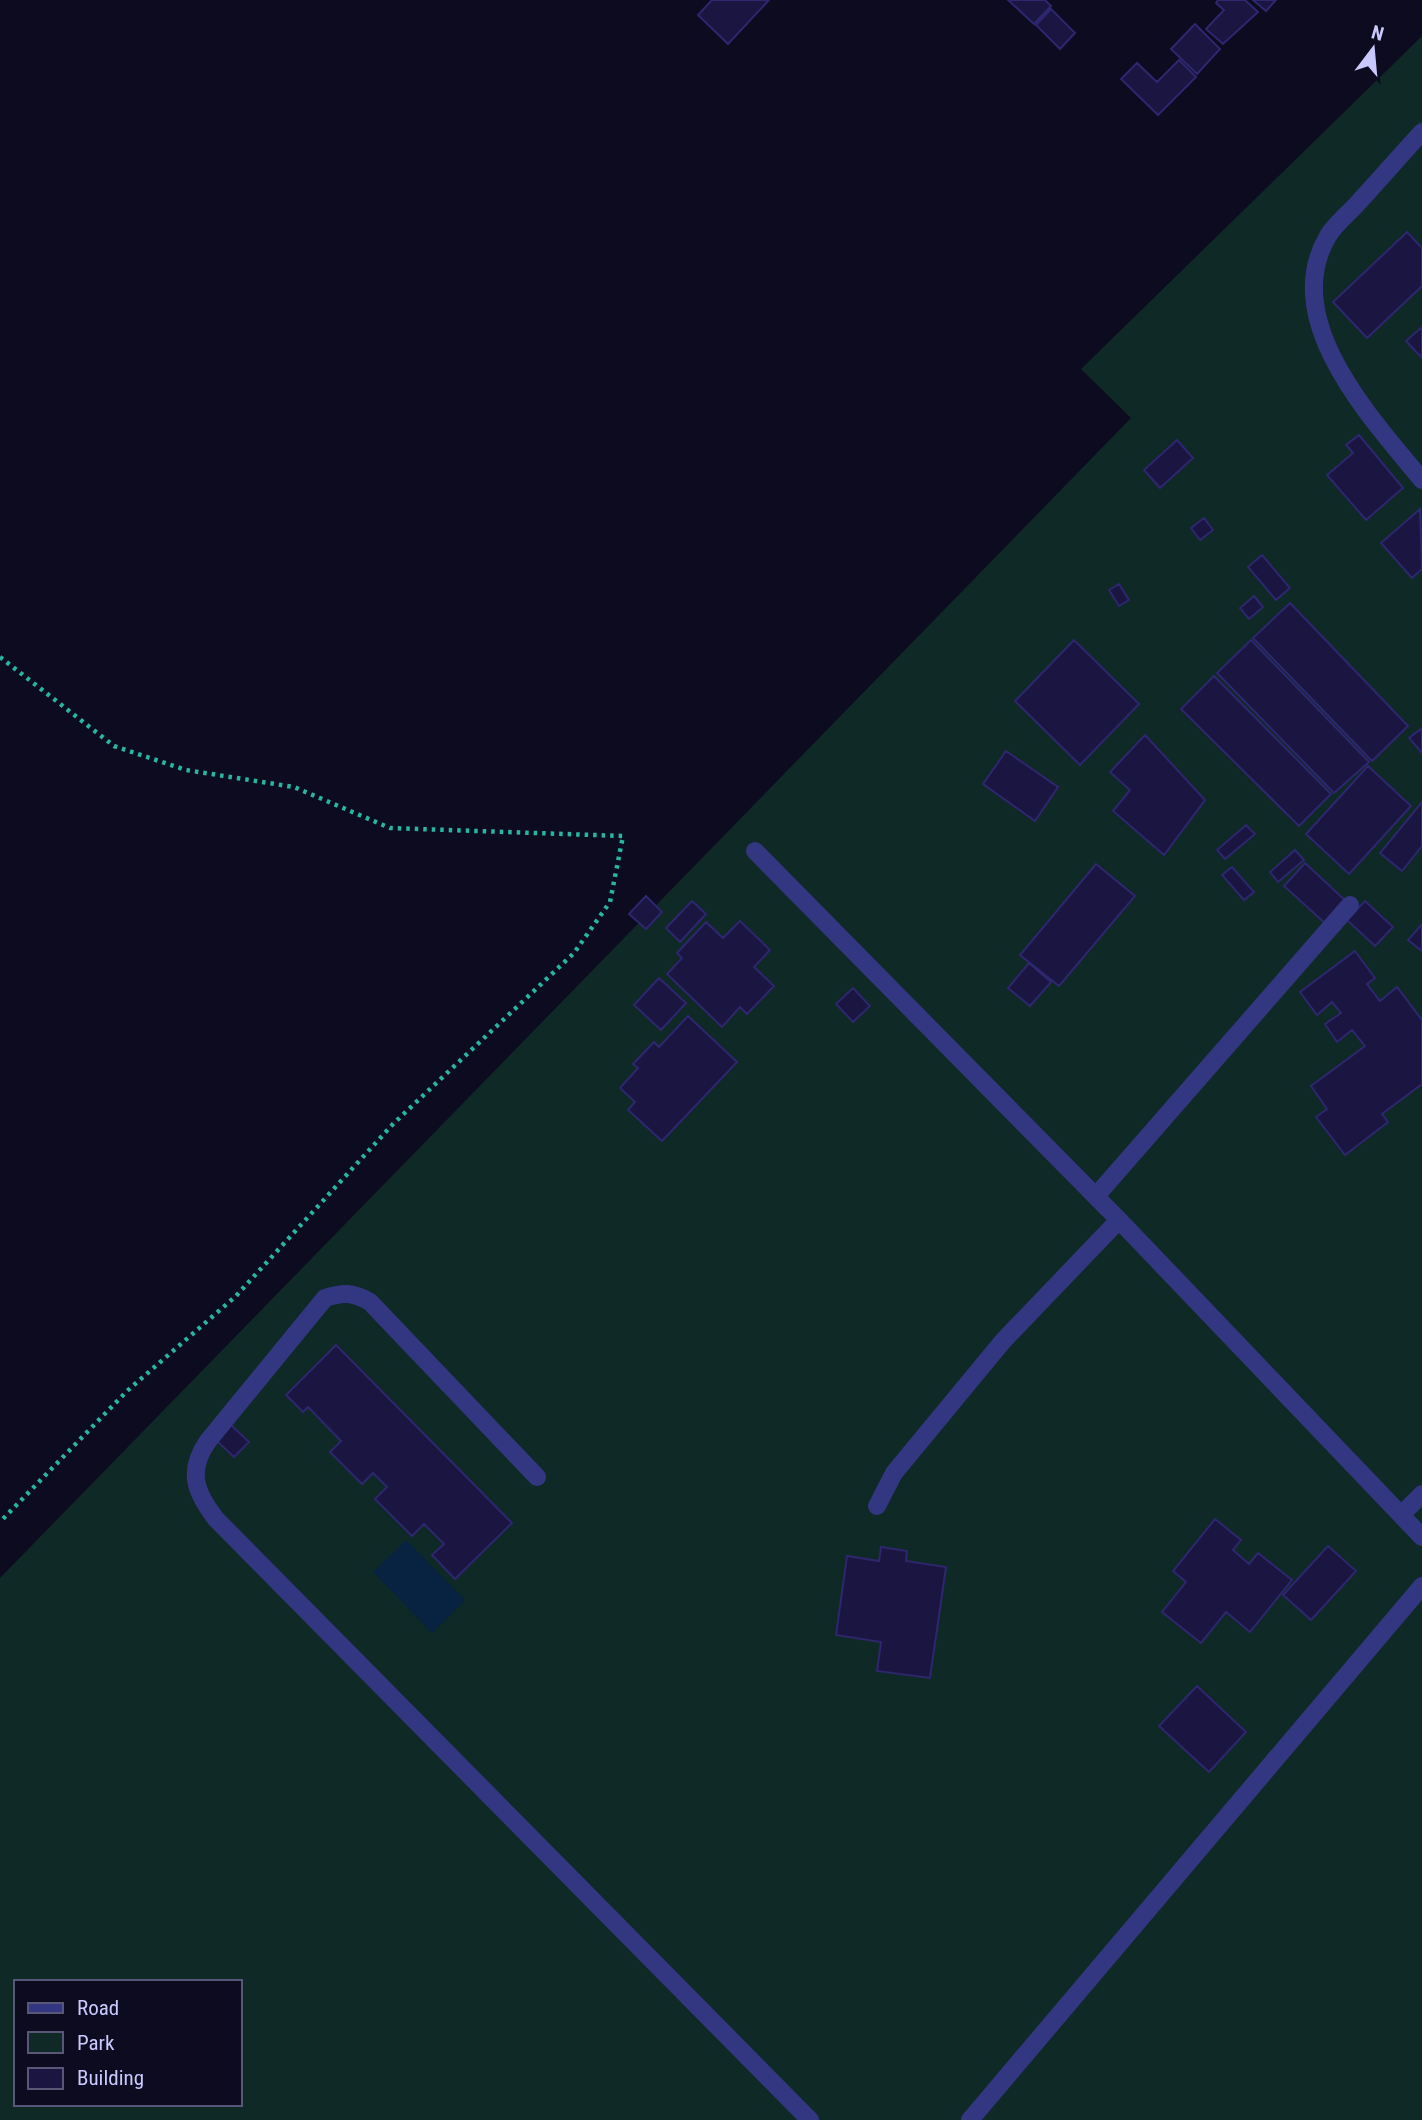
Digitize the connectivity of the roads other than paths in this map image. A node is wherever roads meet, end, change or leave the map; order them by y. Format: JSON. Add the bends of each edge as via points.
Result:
{"nodes":[{"id":1,"x":1422,"y":132,"type":"edge"},
{"id":2,"x":1422,"y":480,"type":"edge"},
{"id":3,"x":755,"y":851,"type":"dead end"},
{"id":4,"x":1350,"y":905,"type":"dead end"},
{"id":5,"x":1096,"y":1196,"type":"junction"},
{"id":6,"x":1119,"y":1220,"type":"junction"},
{"id":7,"x":537,"y":1478,"type":"dead end"},
{"id":8,"x":1422,"y":1494,"type":"edge"},
{"id":9,"x":877,"y":1506,"type":"dead end"},
{"id":10,"x":1401,"y":1515,"type":"junction"},
{"id":11,"x":1422,"y":1537,"type":"edge"},
{"id":12,"x":1422,"y":1586,"type":"edge"},
{"id":13,"x":810,"y":2120,"type":"edge"},
{"id":14,"x":970,"y":2120,"type":"edge"}],
"edges":[{"from":1,"to":2,"type":"street","via":[[1329,235],[1313,272],[1328,349],[1356,400]]},
{"from":3,"to":5,"type":"street"},
{"from":4,"to":5,"type":"street"},
{"from":5,"to":6,"type":"street"},
{"from":6,"to":9,"type":"street","via":[[1003,1341],[894,1473]]},
{"from":6,"to":10,"type":"street"},
{"from":7,"to":13,"type":"street","via":[[370,1301],[342,1292],[325,1298],[208,1441],[195,1464],[194,1480],[201,1500],[216,1519]]},
{"from":8,"to":10,"type":"street"},
{"from":10,"to":11,"type":"street"},
{"from":12,"to":14,"type":"street"}]}
